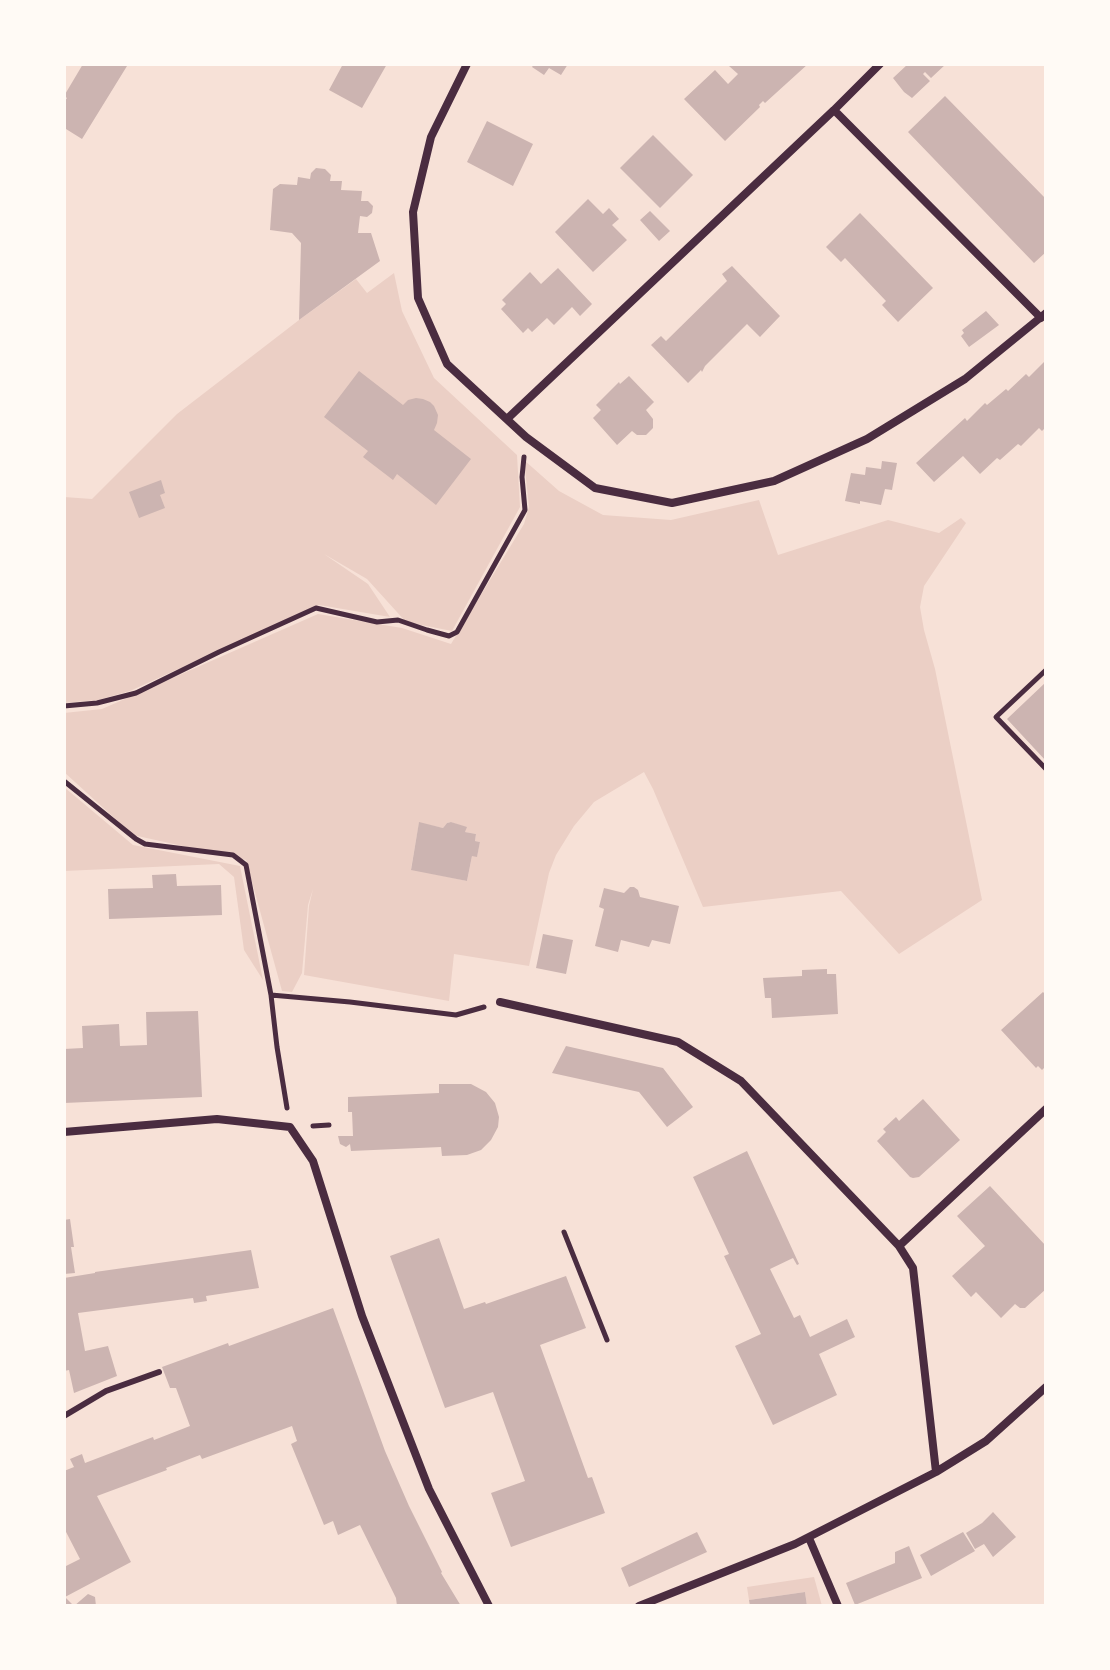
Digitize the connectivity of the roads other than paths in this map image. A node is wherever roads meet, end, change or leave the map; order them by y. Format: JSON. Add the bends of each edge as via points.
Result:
{"nodes":[{"id":1,"x":467,"y":64,"type":"edge"},
{"id":2,"x":880,"y":64,"type":"edge"},
{"id":3,"x":834,"y":110,"type":"junction"},
{"id":4,"x":1044,"y":316,"type":"edge"},
{"id":5,"x":507,"y":419,"type":"junction"},
{"id":6,"x":500,"y":1002,"type":"road end"},
{"id":7,"x":1046,"y":1109,"type":"edge"},
{"id":8,"x":64,"y":1132,"type":"edge"},
{"id":9,"x":899,"y":1246,"type":"junction"},
{"id":10,"x":159,"y":1372,"type":"dead end"},
{"id":11,"x":1046,"y":1387,"type":"edge"},
{"id":12,"x":64,"y":1416,"type":"edge"},
{"id":13,"x":936,"y":1472,"type":"junction"},
{"id":14,"x":809,"y":1538,"type":"junction"},
{"id":15,"x":489,"y":1606,"type":"edge"},
{"id":16,"x":639,"y":1606,"type":"edge"},
{"id":17,"x":838,"y":1606,"type":"edge"}],
"edges":[{"from":1,"to":5,"type":"street","via":[[431,137],[413,212],[418,298],[447,364]]},
{"from":2,"to":3,"type":"street"},
{"from":3,"to":4,"type":"street"},
{"from":3,"to":5,"type":"street"},
{"from":4,"to":5,"type":"street","via":[[965,379],[867,439],[774,481],[672,503],[595,488]]},
{"from":6,"to":9,"type":"street","via":[[678,1042],[741,1081]]},
{"from":7,"to":9,"type":"street"},
{"from":8,"to":15,"type":"street","via":[[217,1119],[290,1127],[313,1161],[362,1316],[429,1489]]},
{"from":9,"to":13,"type":"street","via":[[913,1268]]},
{"from":10,"to":12,"type":"lane","via":[[106,1391]]},
{"from":11,"to":13,"type":"street","via":[[986,1441]]},
{"from":13,"to":14,"type":"street"},
{"from":14,"to":16,"type":"street"},
{"from":14,"to":17,"type":"street"}]}
